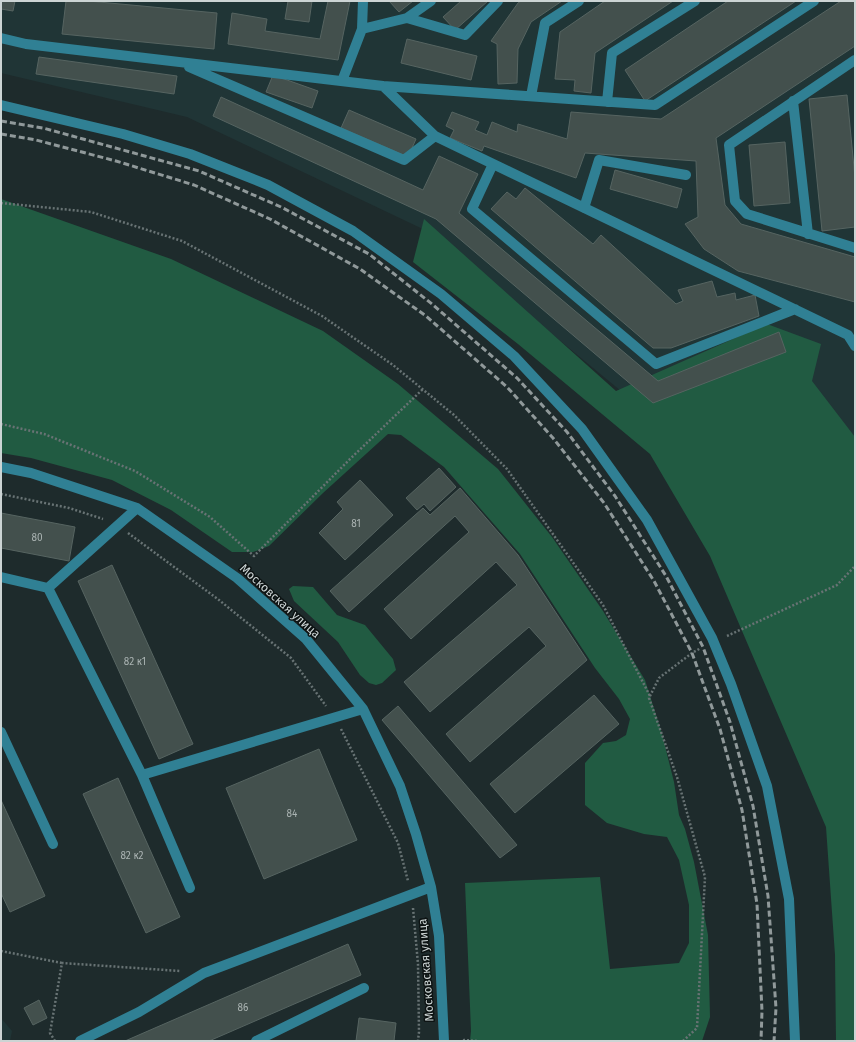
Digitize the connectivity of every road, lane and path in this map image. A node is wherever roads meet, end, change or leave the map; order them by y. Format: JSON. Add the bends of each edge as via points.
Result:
{"nodes":[{"id":1,"x":363,"y":1,"type":"edge"},
{"id":2,"x":431,"y":1,"type":"edge"},
{"id":3,"x":498,"y":1,"type":"edge"},
{"id":4,"x":579,"y":1,"type":"edge"},
{"id":5,"x":695,"y":1,"type":"edge"},
{"id":6,"x":814,"y":1,"type":"edge"},
{"id":7,"x":407,"y":18,"type":"junction"},
{"id":8,"x":362,"y":29,"type":"junction"},
{"id":9,"x":1,"y":38,"type":"edge"},
{"id":10,"x":855,"y":60,"type":"edge"},
{"id":11,"x":177,"y":62,"type":"junction"},
{"id":12,"x":342,"y":81,"type":"junction"},
{"id":13,"x":383,"y":86,"type":"junction"},
{"id":14,"x":531,"y":96,"type":"junction"},
{"id":15,"x":793,"y":101,"type":"junction"},
{"id":16,"x":607,"y":102,"type":"junction"},
{"id":17,"x":1,"y":105,"type":"edge"},
{"id":18,"x":435,"y":136,"type":"junction"},
{"id":19,"x":493,"y":164,"type":"junction"},
{"id":20,"x":686,"y":175,"type":"dead end"},
{"id":21,"x":1,"y":203,"type":"edge"},
{"id":22,"x":584,"y":208,"type":"junction"},
{"id":23,"x":808,"y":234,"type":"junction"},
{"id":24,"x":855,"y":248,"type":"edge"},
{"id":25,"x":795,"y":309,"type":"junction"},
{"id":26,"x":855,"y":346,"type":"edge"},
{"id":27,"x":423,"y":389,"type":"junction"},
{"id":28,"x":1,"y":424,"type":"edge"},
{"id":29,"x":1,"y":467,"type":"edge"},
{"id":30,"x":1,"y":494,"type":"edge"},
{"id":31,"x":137,"y":508,"type":"junction"},
{"id":32,"x":117,"y":525,"type":"junction"},
{"id":33,"x":855,"y":566,"type":"edge"},
{"id":34,"x":1,"y":577,"type":"edge"},
{"id":35,"x":48,"y":588,"type":"junction"},
{"id":36,"x":714,"y":643,"type":"junction"},
{"id":37,"x":650,"y":696,"type":"junction"},
{"id":38,"x":363,"y":709,"type":"junction"},
{"id":39,"x":335,"y":718,"type":"junction"},
{"id":40,"x":1,"y":732,"type":"edge"},
{"id":41,"x":142,"y":775,"type":"junction"},
{"id":42,"x":53,"y":844,"type":"dead end"},
{"id":43,"x":431,"y":887,"type":"junction"},
{"id":44,"x":190,"y":888,"type":"dead end"},
{"id":45,"x":411,"y":894,"type":"junction"},
{"id":46,"x":1,"y":951,"type":"edge"},
{"id":47,"x":62,"y":963,"type":"junction"},
{"id":48,"x":180,"y":971,"type":"dead end"},
{"id":49,"x":364,"y":988,"type":"dead end"},
{"id":50,"x":55,"y":1041,"type":"edge"},
{"id":51,"x":80,"y":1041,"type":"edge"},
{"id":52,"x":256,"y":1041,"type":"edge"},
{"id":53,"x":418,"y":1041,"type":"edge"},
{"id":54,"x":444,"y":1041,"type":"edge"},
{"id":55,"x":464,"y":1041,"type":"edge"},
{"id":56,"x":478,"y":1041,"type":"edge"},
{"id":57,"x":683,"y":1041,"type":"edge"},
{"id":58,"x":795,"y":1041,"type":"edge"}],
"edges":[{"from":1,"to":8,"type":"street"},
{"from":2,"to":7,"type":"street"},
{"from":3,"to":7,"type":"street","via":[[465,36]]},
{"from":4,"to":14,"type":"street","via":[[545,24]]},
{"from":5,"to":16,"type":"street","via":[[612,53]]},
{"from":6,"to":16,"type":"street","via":[[655,105]]},
{"from":7,"to":8,"type":"street"},
{"from":8,"to":12,"type":"street"},
{"from":9,"to":11,"type":"street","via":[[26,44]]},
{"from":10,"to":15,"type":"street"},
{"from":11,"to":12,"type":"street"},
{"from":11,"to":18,"type":"street","via":[[404,160]]},
{"from":12,"to":13,"type":"street"},
{"from":13,"to":14,"type":"street"},
{"from":13,"to":18,"type":"street"},
{"from":14,"to":16,"type":"street"},
{"from":15,"to":23,"type":"street"},
{"from":15,"to":23,"type":"street","via":[[730,145],[735,201],[747,214]]},
{"from":17,"to":36,"type":"street","via":[[175,149],[268,185],[353,231],[441,294],[514,356],[582,429],[647,520]]},
{"from":18,"to":19,"type":"street"},
{"from":19,"to":22,"type":"street"},
{"from":19,"to":25,"type":"street","via":[[472,209],[656,364]]},
{"from":20,"to":22,"type":"street","via":[[600,160]]},
{"from":21,"to":27,"type":"path","via":[[91,212],[182,241],[322,316]]},
{"from":22,"to":25,"type":"street"},
{"from":23,"to":24,"type":"street"},
{"from":25,"to":26,"type":"street","via":[[848,335]]},
{"from":27,"to":28,"type":"path","via":[[254,556],[210,517],[135,471],[44,434]]},
{"from":27,"to":37,"type":"path","via":[[454,415],[507,469],[604,605]]},
{"from":29,"to":31,"type":"street","name":"Московская улица","via":[[31,473]]},
{"from":30,"to":32,"type":"path","via":[[69,508]]},
{"from":31,"to":32,"type":"street"},
{"from":31,"to":38,"type":"street","name":"Московская улица","via":[[236,578],[306,639]]},
{"from":32,"to":35,"type":"street"},
{"from":32,"to":39,"type":"path","via":[[219,600],[291,658]]},
{"from":33,"to":36,"type":"path","via":[[837,585]]},
{"from":34,"to":35,"type":"street"},
{"from":35,"to":41,"type":"street"},
{"from":36,"to":37,"type":"path","via":[[692,653],[659,678]]},
{"from":36,"to":58,"type":"street","via":[[768,786],[789,899]]},
{"from":37,"to":57,"type":"path","via":[[677,777],[705,877],[697,1028]]},
{"from":38,"to":39,"type":"street"},
{"from":38,"to":43,"type":"street","name":"Московская улица","via":[[400,786]]},
{"from":39,"to":41,"type":"street"},
{"from":39,"to":45,"type":"path","via":[[398,843]]},
{"from":40,"to":42,"type":"street"},
{"from":41,"to":44,"type":"street"},
{"from":43,"to":45,"type":"street"},
{"from":43,"to":54,"type":"street","name":"Московская улица","via":[[439,936]]},
{"from":45,"to":51,"type":"street","via":[[204,973],[139,1012]]},
{"from":45,"to":53,"type":"path","via":[[418,964]]},
{"from":46,"to":47,"type":"path"},
{"from":47,"to":48,"type":"path"},
{"from":47,"to":50,"type":"path","via":[[50,1033]]},
{"from":49,"to":52,"type":"street"},
{"from":55,"to":56,"type":"path"}]}
